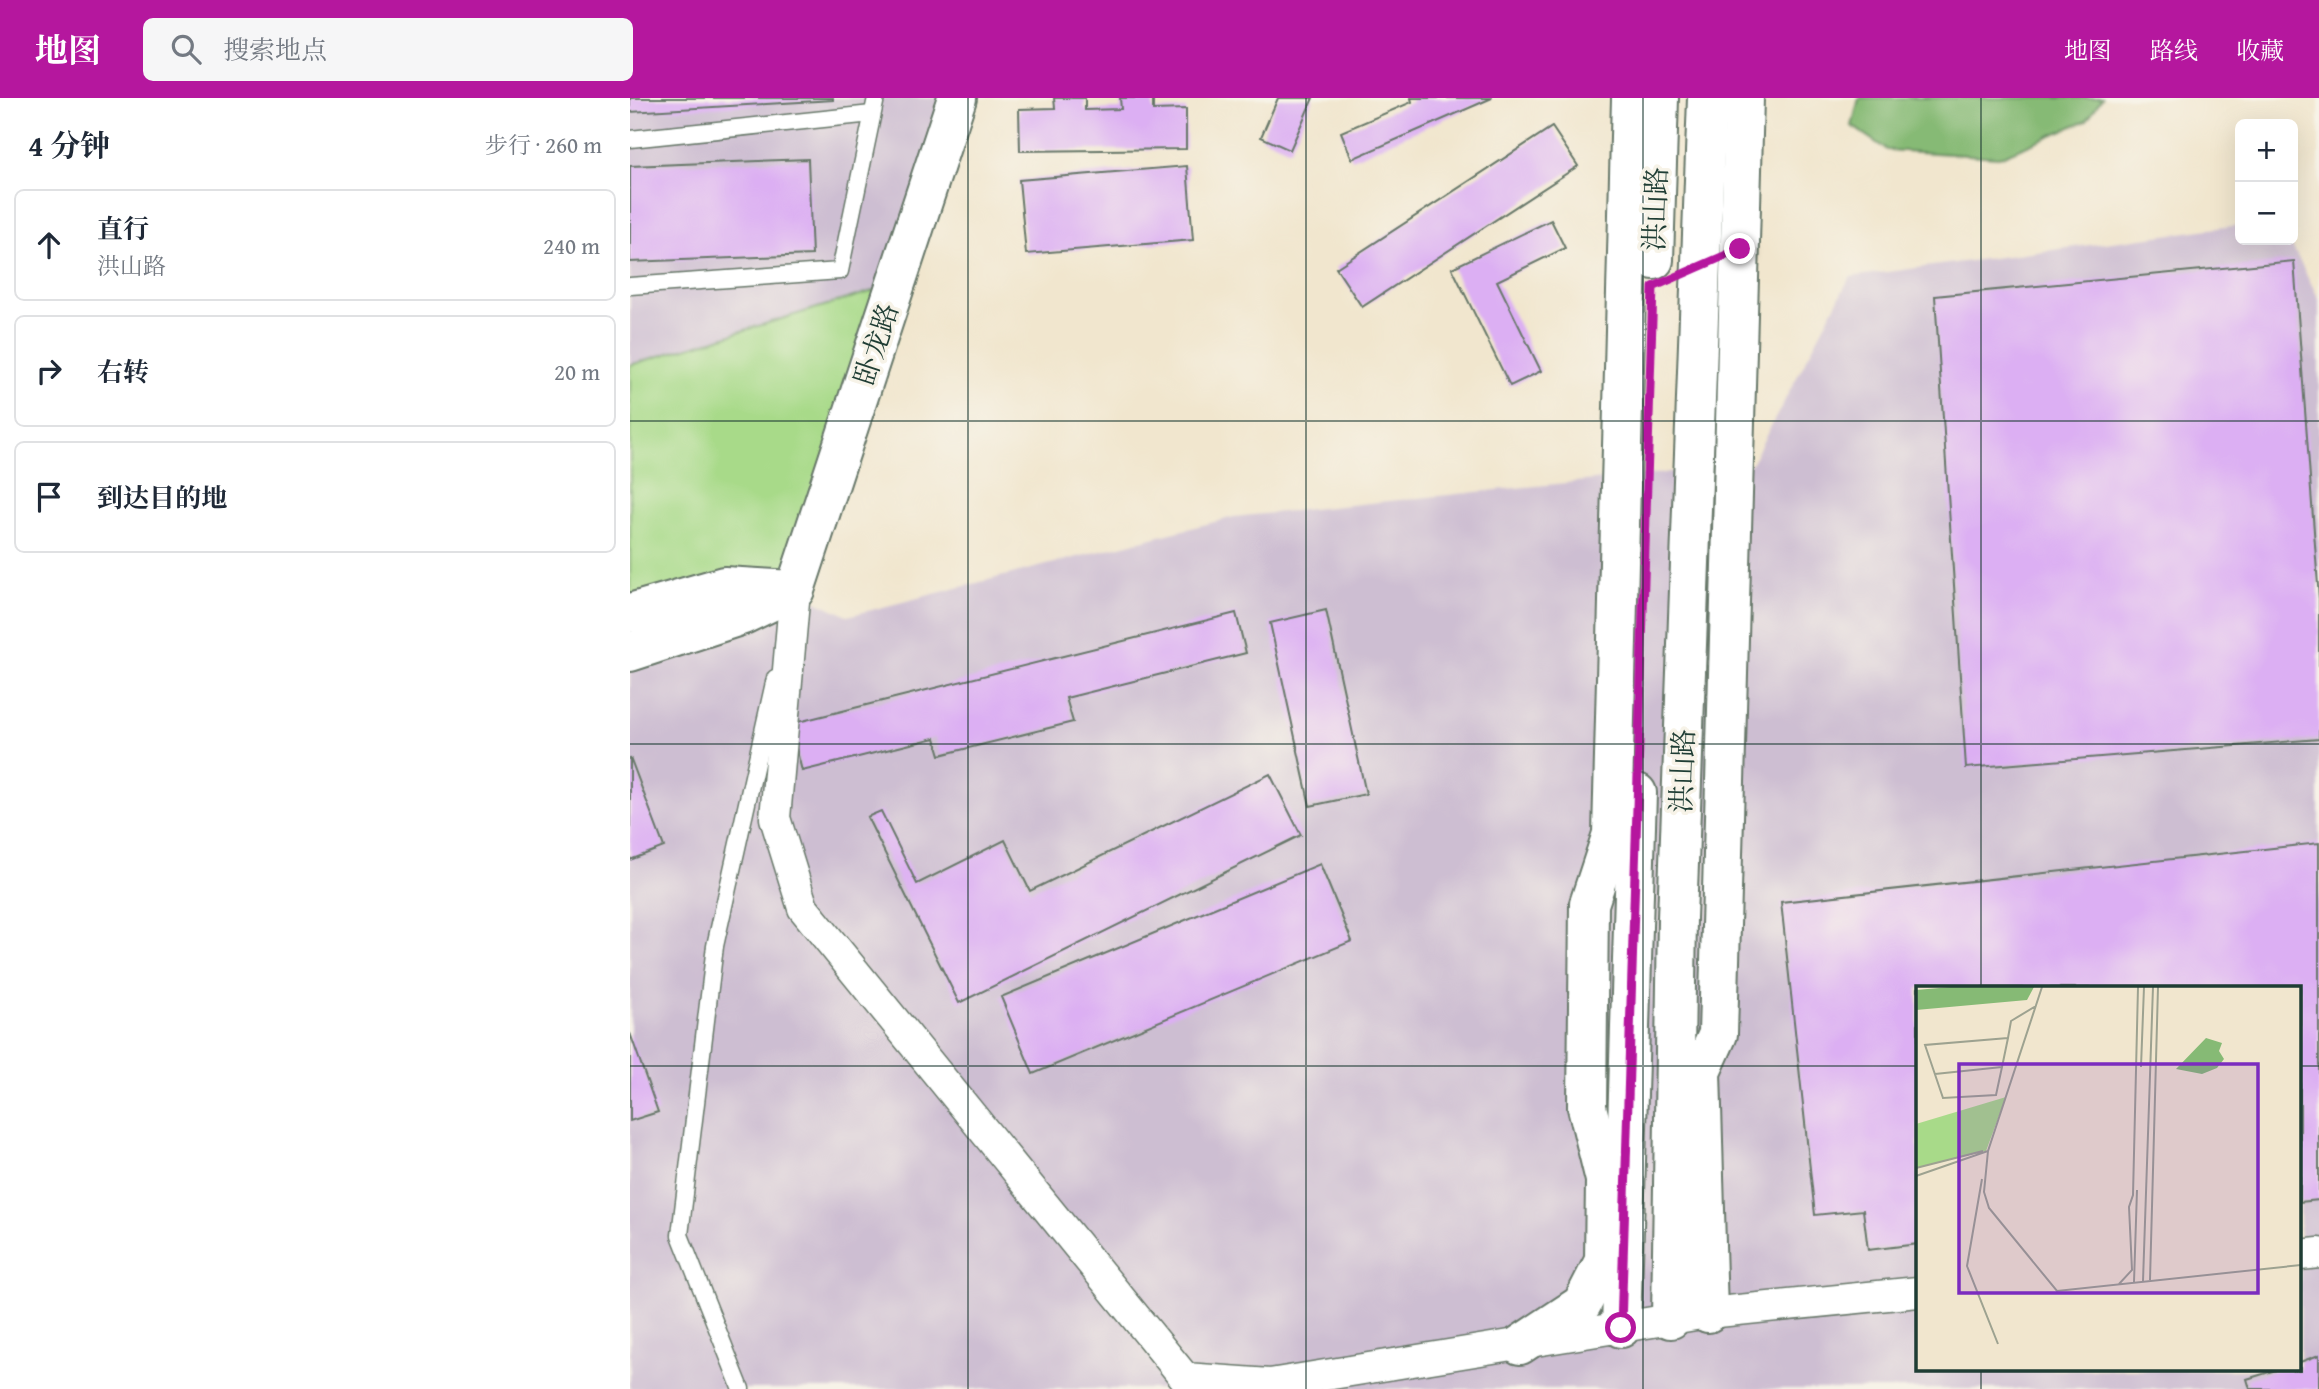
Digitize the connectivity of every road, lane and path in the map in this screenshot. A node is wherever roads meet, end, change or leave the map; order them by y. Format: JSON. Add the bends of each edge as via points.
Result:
{"nodes":[{"id":1,"x":957,"y":98,"type":"edge"},
{"id":2,"x":1631,"y":98,"type":"edge"},
{"id":3,"x":1659,"y":98,"type":"edge"},
{"id":4,"x":1707,"y":98,"type":"edge"},
{"id":5,"x":1744,"y":98,"type":"edge"},
{"id":6,"x":874,"y":106,"type":"edge"},
{"id":7,"x":630,"y":139,"type":"edge"},
{"id":8,"x":1740,"y":249,"type":"junction"},
{"id":9,"x":1700,"y":267,"type":"junction"},
{"id":10,"x":630,"y":286,"type":"edge"},
{"id":11,"x":1639,"y":295,"type":"junction"},
{"id":12,"x":795,"y":590,"type":"junction"},
{"id":13,"x":630,"y":613,"type":"edge"},
{"id":14,"x":630,"y":652,"type":"edge"},
{"id":15,"x":1916,"y":1292,"type":"edge"},
{"id":16,"x":1690,"y":1316,"type":"junction"},
{"id":17,"x":1621,"y":1328,"type":"junction"},
{"id":18,"x":1520,"y":1345,"type":"junction"},
{"id":19,"x":741,"y":1389,"type":"edge"}],
"edges":[{"from":1,"to":12,"type":"street","name":"卧龙路"},
{"from":2,"to":11,"type":"street"},
{"from":3,"to":11,"type":"street","name":"洪山路"},
{"from":4,"to":9,"type":"street","name":"洪山路"},
{"from":5,"to":8,"type":"street"},
{"from":6,"to":7,"type":"lane"},
{"from":6,"to":10,"type":"lane","via":[[840,271]]},
{"from":8,"to":9,"type":"street"},
{"from":8,"to":16,"type":"street","via":[[1718,1034],[1701,1072]]},
{"from":9,"to":11,"type":"street"},
{"from":9,"to":16,"type":"street","name":"洪山路","via":[[1677,918]]},
{"from":11,"to":17,"type":"street","name":"洪山路"},
{"from":11,"to":18,"type":"street","via":[[1612,834],[1589,904],[1587,1107],[1605,1180],[1604,1261],[1582,1304]]},
{"from":12,"to":13,"type":"street","via":[[724,586]]},
{"from":12,"to":14,"type":"street","via":[[743,615]]},
{"from":12,"to":18,"type":"street","via":[[775,818],[803,908],[1185,1378],[1270,1384]]},
{"from":12,"to":19,"type":"lane","via":[[715,946],[680,1235]]},
{"from":15,"to":16,"type":"street"},
{"from":16,"to":17,"type":"street"},
{"from":17,"to":18,"type":"street"}]}
